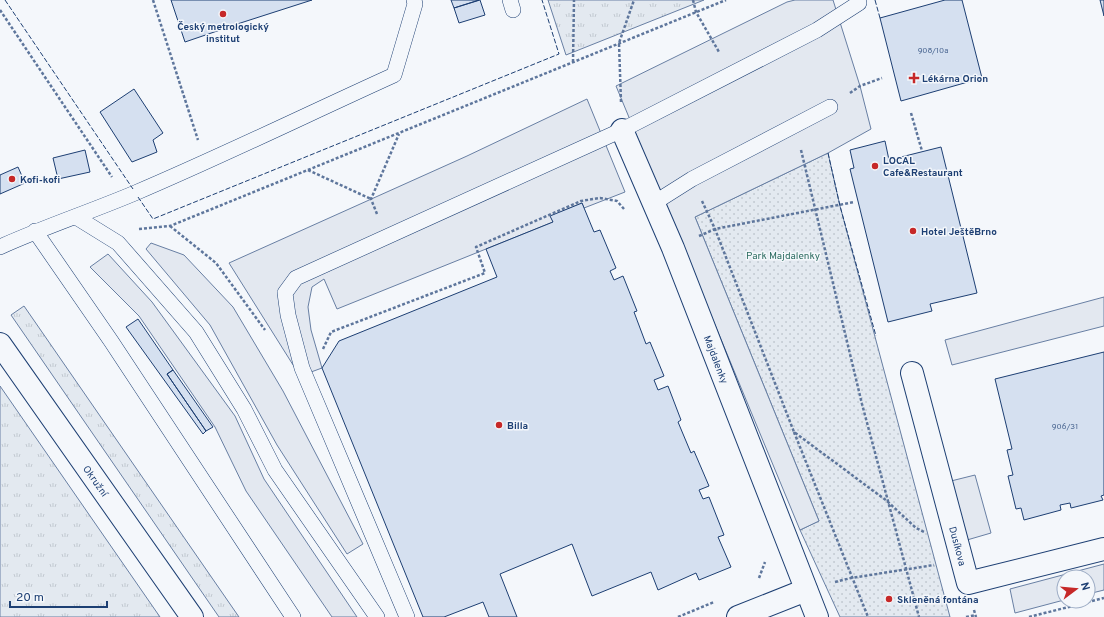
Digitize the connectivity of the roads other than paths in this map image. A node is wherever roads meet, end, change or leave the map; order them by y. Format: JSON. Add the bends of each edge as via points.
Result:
{"nodes":[{"id":1,"x":414,"y":0,"type":"edge"},
{"id":2,"x":858,"y":3,"type":"dead end"},
{"id":3,"x":830,"y":107,"type":"road end"},
{"id":4,"x":622,"y":130,"type":"junction"},
{"id":5,"x":654,"y":203,"type":"junction"},
{"id":6,"x":76,"y":217,"type":"junction"},
{"id":7,"x":35,"y":231,"type":"junction"},
{"id":8,"x":0,"y":247,"type":"edge"},
{"id":9,"x":0,"y":344,"type":"edge"},
{"id":10,"x":912,"y":373,"type":"dead end"},
{"id":11,"x":1104,"y":549,"type":"edge"},
{"id":12,"x":806,"y":590,"type":"junction"},
{"id":13,"x":192,"y":617,"type":"edge"},
{"id":14,"x":293,"y":617,"type":"edge"},
{"id":15,"x":377,"y":617,"type":"edge"},
{"id":16,"x":407,"y":617,"type":"edge"},
{"id":17,"x":738,"y":617,"type":"edge"},
{"id":18,"x":817,"y":617,"type":"edge"}],
"edges":[{"from":1,"to":6,"type":"lane","via":[[394,75],[126,197]]},
{"from":2,"to":4,"type":"lane","via":[[817,30]]},
{"from":3,"to":5,"type":"lane","via":[[692,179]]},
{"from":4,"to":5,"type":"street","name":"Majdalenky"},
{"from":4,"to":16,"type":"lane","via":[[296,278],[285,293],[302,368]]},
{"from":5,"to":12,"type":"street","name":"Majdalenky"},
{"from":6,"to":7,"type":"lane"},
{"from":6,"to":15,"type":"lane","via":[[118,243],[196,332],[244,409],[275,470]]},
{"from":7,"to":8,"type":"lane"},
{"from":7,"to":14,"type":"lane","via":[[111,341]]},
{"from":9,"to":13,"type":"street","name":"Okružní"},
{"from":10,"to":11,"type":"street","name":"Dusíkova","via":[[968,583]]},
{"from":12,"to":17,"type":"street"},
{"from":12,"to":18,"type":"street","name":"Majdalenky"}]}
